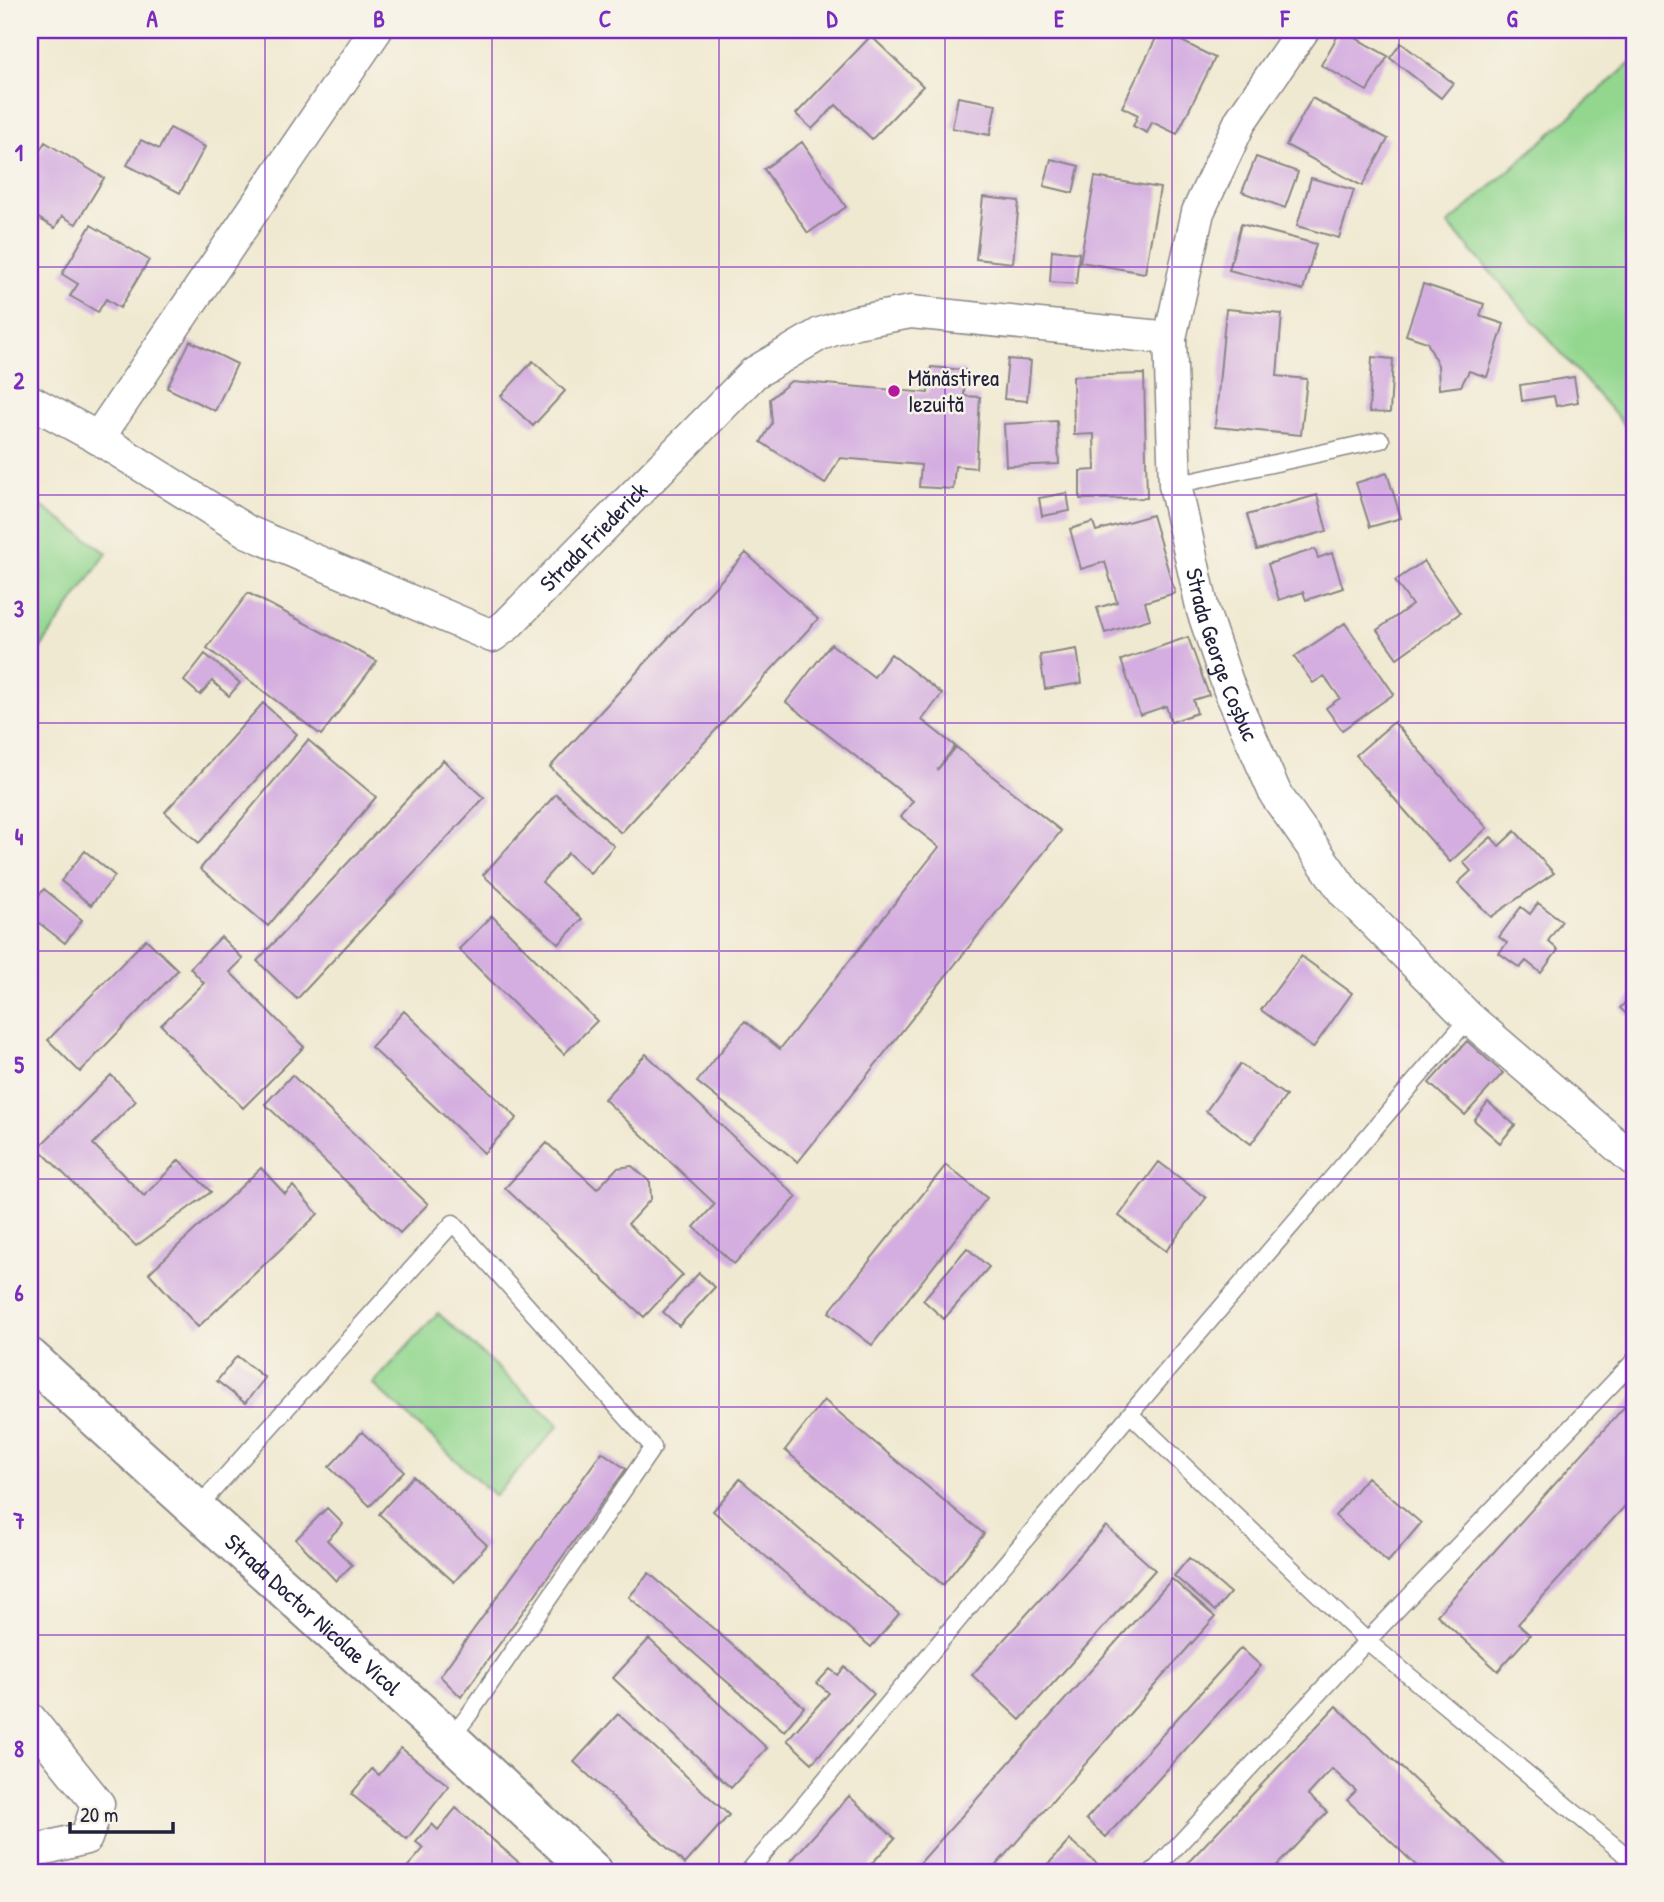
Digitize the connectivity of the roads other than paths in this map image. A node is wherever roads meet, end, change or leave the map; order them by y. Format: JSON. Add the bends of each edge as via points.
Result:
{"nodes":[{"id":1,"x":376,"y":30,"type":"edge"},
{"id":2,"x":1303,"y":30,"type":"edge"},
{"id":3,"x":1170,"y":338,"type":"junction"},
{"id":4,"x":30,"y":401,"type":"edge"},
{"id":5,"x":98,"y":438,"type":"junction"},
{"id":6,"x":1381,"y":440,"type":"dead end"},
{"id":7,"x":1175,"y":485,"type":"junction"},
{"id":8,"x":1469,"y":1018,"type":"junction"},
{"id":9,"x":1634,"y":1160,"type":"edge"},
{"id":10,"x":30,"y":1357,"type":"edge"},
{"id":11,"x":1634,"y":1361,"type":"edge"},
{"id":12,"x":1130,"y":1414,"type":"junction"},
{"id":13,"x":197,"y":1508,"type":"junction"},
{"id":14,"x":1367,"y":1641,"type":"junction"},
{"id":15,"x":30,"y":1719,"type":"edge"},
{"id":16,"x":450,"y":1739,"type":"junction"},
{"id":17,"x":30,"y":1852,"type":"edge"},
{"id":18,"x":1634,"y":1862,"type":"edge"},
{"id":19,"x":593,"y":1872,"type":"edge"},
{"id":20,"x":748,"y":1872,"type":"edge"},
{"id":21,"x":1153,"y":1872,"type":"edge"}],
"edges":[{"from":1,"to":5,"type":"street"},
{"from":2,"to":3,"type":"street","name":"Strada George Coșbuc","via":[[1241,120],[1198,212]]},
{"from":3,"to":5,"type":"street","name":"Strada Friederick","via":[[911,312],[820,334],[754,373],[492,636],[248,532]]},
{"from":3,"to":7,"type":"street","name":"Strada George Coșbuc"},
{"from":4,"to":5,"type":"street","name":"Strada Friederick"},
{"from":6,"to":7,"type":"lane"},
{"from":7,"to":8,"type":"street","name":"Strada George Coșbuc","via":[[1203,611],[1229,688],[1276,795],[1345,893]]},
{"from":8,"to":9,"type":"street","name":"Strada George Coșbuc"},
{"from":8,"to":12,"type":"lane"},
{"from":10,"to":13,"type":"street","name":"Strada Doctor Nicolae Vicol"},
{"from":11,"to":14,"type":"lane"},
{"from":12,"to":14,"type":"lane"},
{"from":12,"to":20,"type":"lane"},
{"from":13,"to":16,"type":"street","name":"Strada Doctor Nicolae Vicol"},
{"from":13,"to":16,"type":"lane","via":[[453,1223],[653,1447]]},
{"from":14,"to":18,"type":"lane"},
{"from":14,"to":21,"type":"lane"},
{"from":15,"to":17,"type":"street","via":[[98,1804],[86,1838]]},
{"from":16,"to":19,"type":"street","name":"Strada Doctor Nicolae Vicol"}]}
